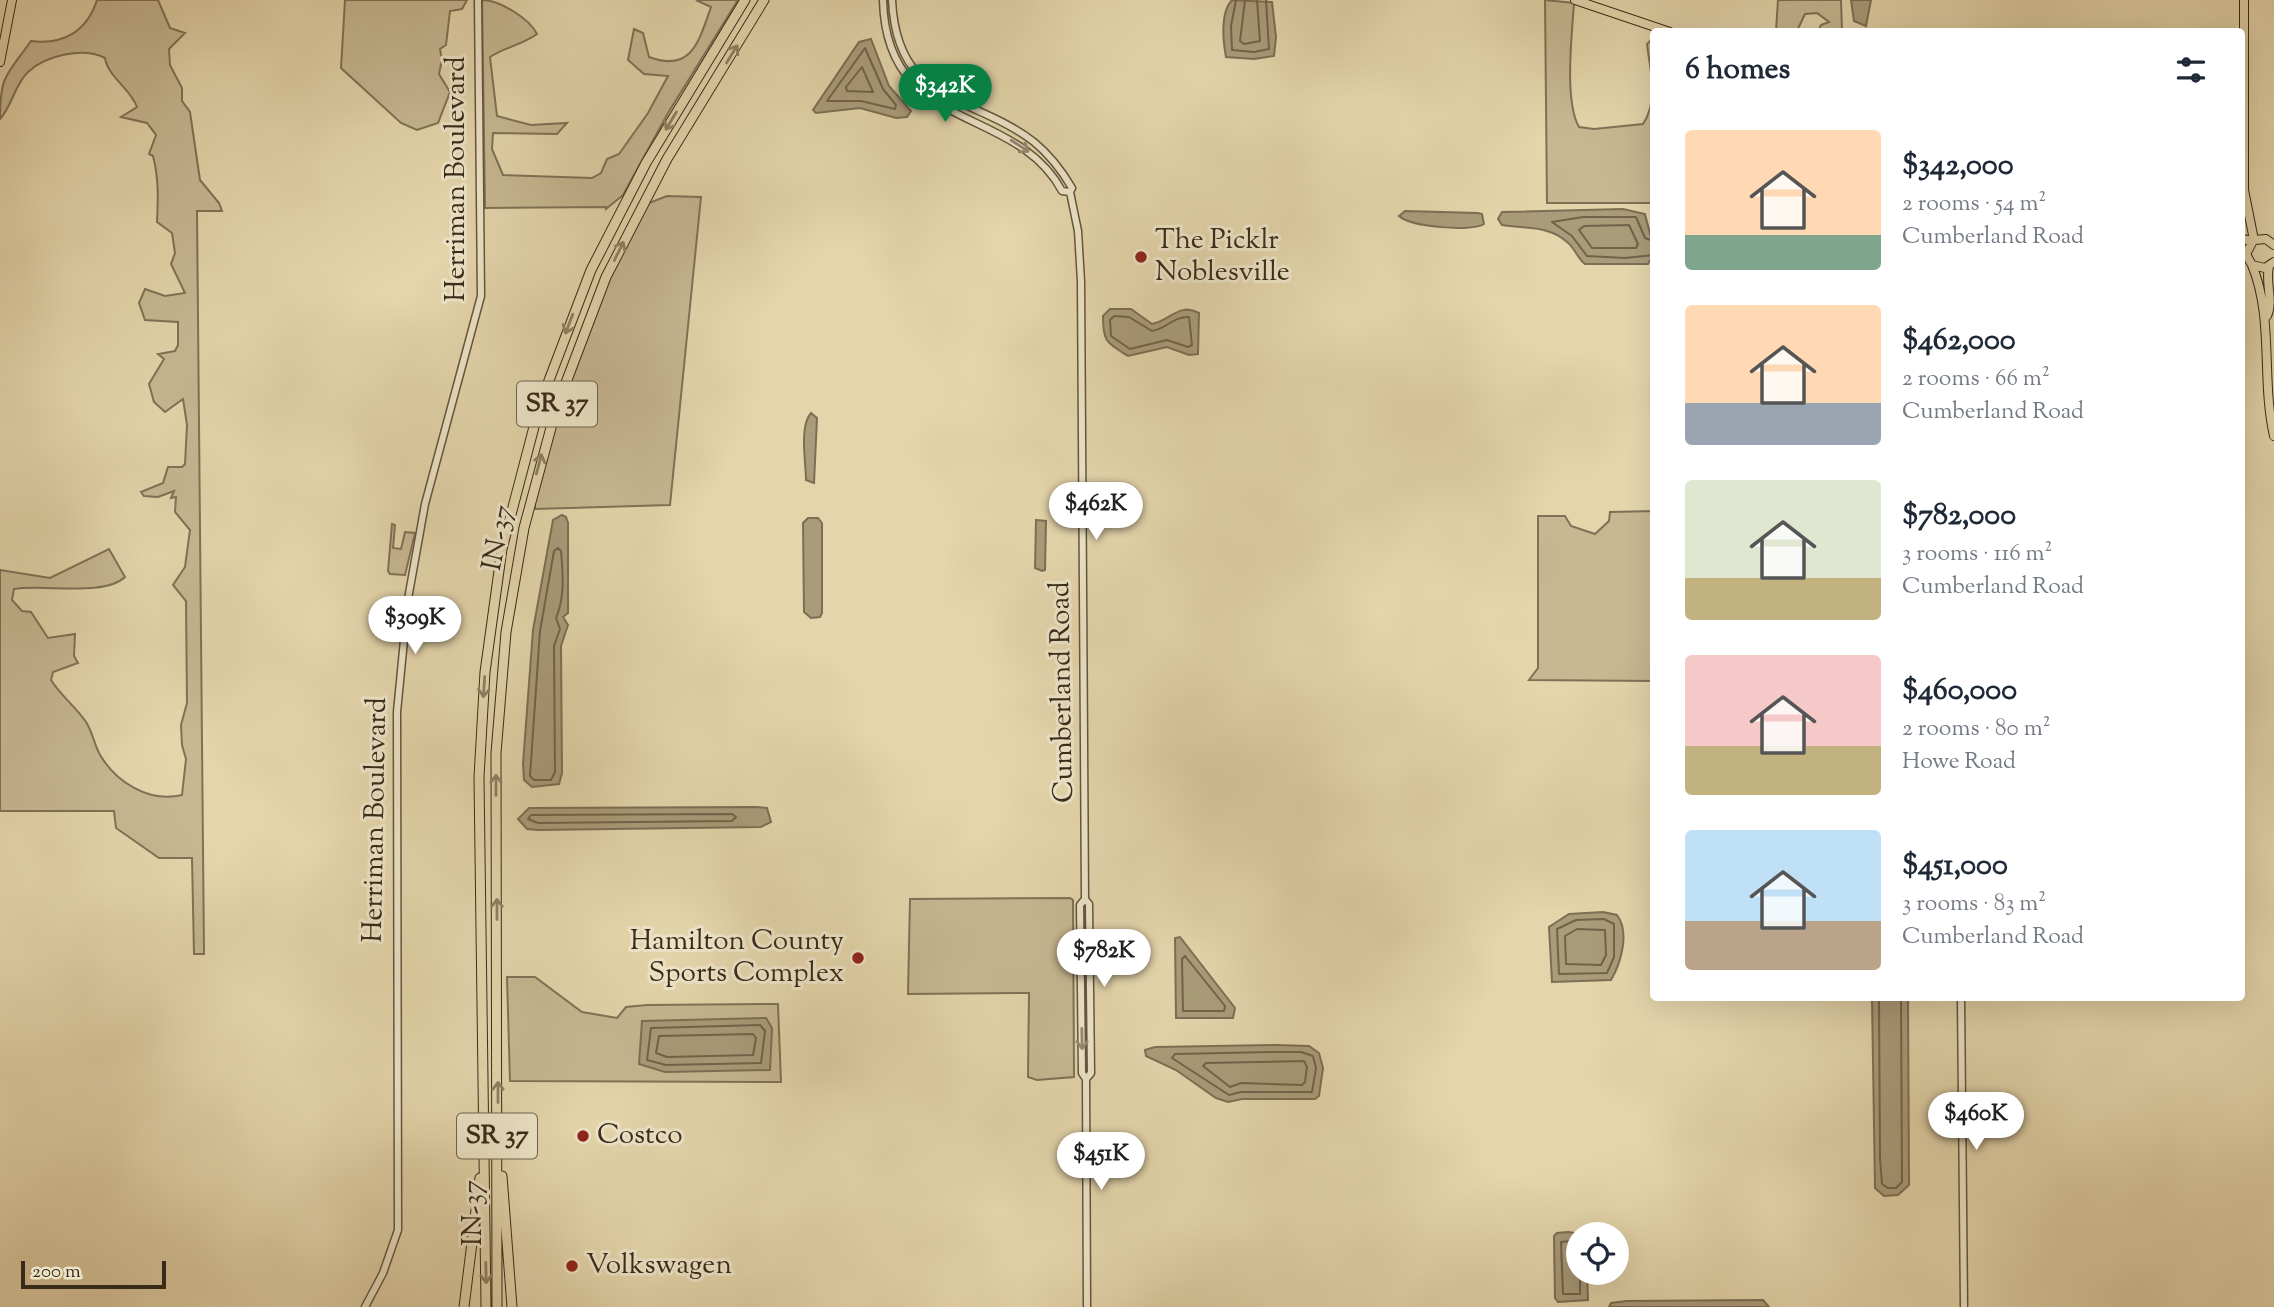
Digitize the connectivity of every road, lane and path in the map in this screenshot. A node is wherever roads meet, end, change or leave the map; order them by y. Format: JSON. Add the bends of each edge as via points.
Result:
{"nodes":[{"id":1,"x":12,"y":0,"type":"edge"},
{"id":2,"x":478,"y":0,"type":"edge"},
{"id":3,"x":745,"y":0,"type":"edge"},
{"id":4,"x":764,"y":0,"type":"edge"},
{"id":5,"x":883,"y":0,"type":"edge"},
{"id":6,"x":892,"y":0,"type":"edge"},
{"id":7,"x":1575,"y":0,"type":"edge"},
{"id":8,"x":2244,"y":0,"type":"edge"},
{"id":9,"x":1658,"y":28,"type":"edge"},
{"id":10,"x":2244,"y":28,"type":"edge"},
{"id":11,"x":0,"y":62,"type":"edge"},
{"id":12,"x":2245,"y":190,"type":"edge"},
{"id":13,"x":1070,"y":192,"type":"junction"},
{"id":14,"x":2252,"y":220,"type":"junction"},
{"id":15,"x":2245,"y":235,"type":"edge"},
{"id":16,"x":2245,"y":239,"type":"edge"},
{"id":17,"x":2253,"y":241,"type":"junction"},
{"id":18,"x":2272,"y":243,"type":"edge"},
{"id":19,"x":2245,"y":253,"type":"edge"},
{"id":20,"x":2250,"y":262,"type":"junction"},
{"id":21,"x":2272,"y":264,"type":"edge"},
{"id":22,"x":2267,"y":316,"type":"junction"},
{"id":23,"x":2274,"y":436,"type":"edge"},
{"id":24,"x":1961,"y":1001,"type":"edge"},
{"id":25,"x":498,"y":1121,"type":"junction"},
{"id":26,"x":482,"y":1156,"type":"junction"},
{"id":27,"x":365,"y":1307,"type":"edge"},
{"id":28,"x":464,"y":1307,"type":"edge"},
{"id":29,"x":486,"y":1307,"type":"edge"},
{"id":30,"x":498,"y":1307,"type":"edge"},
{"id":31,"x":512,"y":1307,"type":"edge"},
{"id":32,"x":1087,"y":1307,"type":"edge"},
{"id":33,"x":1964,"y":1307,"type":"edge"}],
"edges":[{"from":1,"to":11,"type":"main road"},
{"from":2,"to":27,"type":"street","name":"Herriman Boulevard","via":[[481,296],[429,487],[406,617],[395,775],[398,1230]]},
{"from":3,"to":26,"type":"highway","name":"IN-37","number":"SR 37","one_way":true,"via":[[656,145],[602,247],[551,370],[513,499],[490,627],[481,727]]},
{"from":25,"to":4,"type":"highway","name":"IN-37","number":"SR 37","one_way":true,"via":[[497,741],[509,606],[532,494],[570,367],[618,253],[667,159]]},
{"from":5,"to":13,"type":"street","one_way":true,"via":[[893,49],[919,89],[944,109],[1022,147],[1044,165],[1062,191]]},
{"from":6,"to":13,"type":"street","name":"Cumberland Road","via":[[902,46],[924,80],[951,101],[1034,142],[1061,170]]},
{"from":7,"to":9,"type":"main road"},
{"from":8,"to":10,"type":"main road"},
{"from":12,"to":14,"type":"main road"},
{"from":13,"to":32,"type":"street","name":"Cumberland Road","via":[[1081,281],[1085,899],[1089,904],[1091,1073],[1086,1079]]},
{"from":14,"to":15,"type":"main road"},
{"from":14,"to":17,"type":"main road"},
{"from":14,"to":18,"type":"main road"},
{"from":16,"to":17,"type":"main road"},
{"from":17,"to":18,"type":"main road"},
{"from":17,"to":20,"type":"main road","via":[[2247,249]]},
{"from":19,"to":20,"type":"main road"},
{"from":20,"to":21,"type":"main road","via":[[2260,268]]},
{"from":20,"to":22,"type":"main road"},
{"from":21,"to":22,"type":"main road","via":[[2266,278]]},
{"from":22,"to":23,"type":"main road","via":[[2268,399]]},
{"from":24,"to":33,"type":"street"},
{"from":25,"to":30,"type":"highway","name":"IN-37","number":"SR 37"},
{"from":25,"to":31,"type":"highway"},
{"from":26,"to":28,"type":"highway"},
{"from":26,"to":29,"type":"highway","name":"IN-37","number":"SR 37","one_way":true}]}
